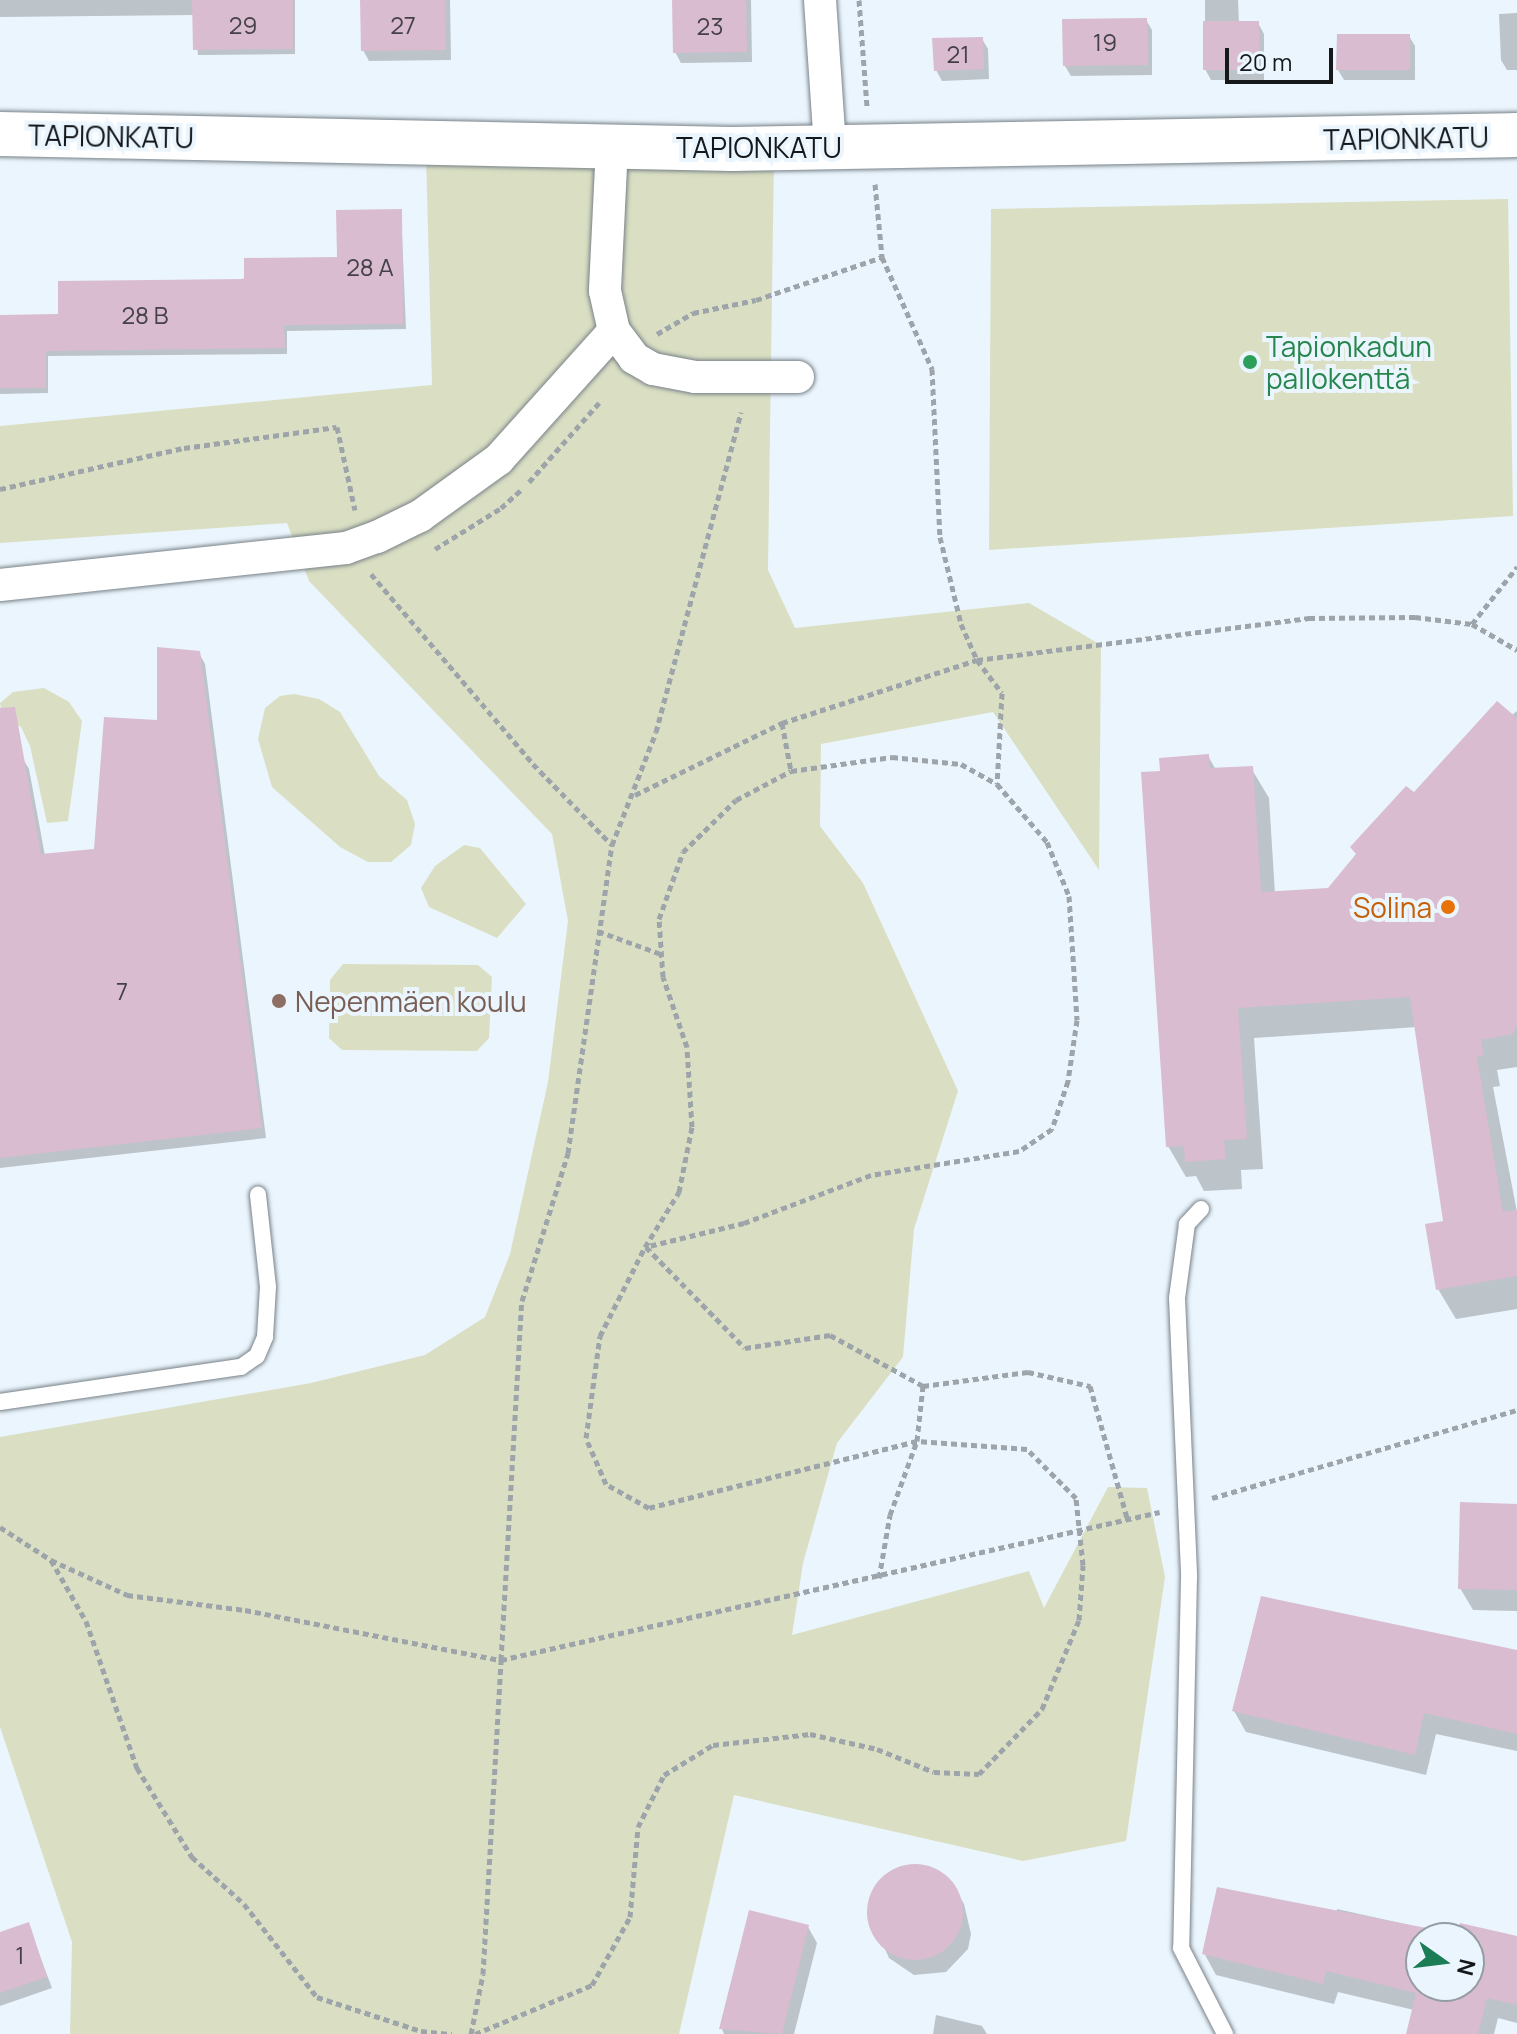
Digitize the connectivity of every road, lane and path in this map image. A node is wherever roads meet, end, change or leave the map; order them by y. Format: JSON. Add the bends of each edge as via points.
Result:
{"nodes":[{"id":1,"x":820,"y":0,"type":"edge"},
{"id":2,"x":859,"y":0,"type":"edge"},
{"id":3,"x":856,"y":124,"type":"junction"},
{"id":4,"x":0,"y":134,"type":"edge"},
{"id":5,"x":1517,"y":135,"type":"edge"},
{"id":6,"x":612,"y":146,"type":"junction"},
{"id":7,"x":614,"y":331,"type":"junction"},
{"id":8,"x":798,"y":377,"type":"dead end"},
{"id":9,"x":749,"y":378,"type":"junction"},
{"id":10,"x":0,"y":489,"type":"edge"},
{"id":11,"x":366,"y":557,"type":"junction"},
{"id":12,"x":1517,"y":567,"type":"edge"},
{"id":13,"x":0,"y":585,"type":"edge"},
{"id":14,"x":1472,"y":624,"type":"junction"},
{"id":15,"x":1517,"y":650,"type":"edge"},
{"id":16,"x":977,"y":660,"type":"junction"},
{"id":17,"x":782,"y":723,"type":"junction"},
{"id":18,"x":791,"y":771,"type":"junction"},
{"id":19,"x":997,"y":784,"type":"junction"},
{"id":20,"x":634,"y":795,"type":"junction"},
{"id":21,"x":612,"y":845,"type":"junction"},
{"id":22,"x":598,"y":931,"type":"junction"},
{"id":23,"x":661,"y":954,"type":"junction"},
{"id":24,"x":258,"y":1195,"type":"dead end"},
{"id":25,"x":1201,"y":1209,"type":"dead end"},
{"id":26,"x":645,"y":1247,"type":"junction"},
{"id":27,"x":923,"y":1386,"type":"junction"},
{"id":28,"x":0,"y":1402,"type":"edge"},
{"id":29,"x":1517,"y":1410,"type":"edge"},
{"id":30,"x":917,"y":1441,"type":"junction"},
{"id":31,"x":1187,"y":1504,"type":"junction"},
{"id":32,"x":1128,"y":1521,"type":"junction"},
{"id":33,"x":0,"y":1527,"type":"edge"},
{"id":34,"x":1080,"y":1534,"type":"junction"},
{"id":35,"x":51,"y":1560,"type":"junction"},
{"id":36,"x":879,"y":1578,"type":"junction"},
{"id":37,"x":501,"y":1660,"type":"junction"},
{"id":38,"x":420,"y":2033,"type":"edge"},
{"id":39,"x":452,"y":2034,"type":"edge"},
{"id":40,"x":473,"y":2034,"type":"edge"},
{"id":41,"x":1225,"y":2034,"type":"edge"}],
"edges":[{"from":1,"to":3,"type":"street"},
{"from":2,"to":3,"type":"path"},
{"from":3,"to":5,"type":"street","name":"TAPIONKATU"},
{"from":3,"to":6,"type":"street","name":"TAPIONKATU"},
{"from":3,"to":16,"type":"path","via":[[882,257],[932,369],[940,537],[961,624]]},
{"from":4,"to":6,"type":"street","name":"TAPIONKATU"},
{"from":6,"to":7,"type":"street","via":[[605,291]]},
{"from":7,"to":9,"type":"street","via":[[634,358],[653,369],[695,377]]},
{"from":7,"to":11,"type":"street","via":[[499,459]]},
{"from":8,"to":9,"type":"street"},
{"from":9,"to":20,"type":"path","via":[[684,632]]},
{"from":10,"to":11,"type":"path","via":[[184,448],[337,427]]},
{"from":11,"to":13,"type":"street"},
{"from":11,"to":21,"type":"path","via":[[533,764]]},
{"from":12,"to":14,"type":"path"},
{"from":14,"to":15,"type":"path"},
{"from":14,"to":16,"type":"path","via":[[1415,617],[1309,618]]},
{"from":16,"to":17,"type":"path"},
{"from":16,"to":19,"type":"path","via":[[1002,693]]},
{"from":17,"to":18,"type":"path"},
{"from":17,"to":20,"type":"path"},
{"from":18,"to":19,"type":"path","via":[[892,757],[961,764]]},
{"from":18,"to":23,"type":"path","via":[[736,800],[683,852],[659,919]]},
{"from":19,"to":26,"type":"path","via":[[1047,842],[1069,896],[1077,1020],[1068,1081],[1052,1129],[1019,1151],[871,1175],[744,1223]]},
{"from":20,"to":21,"type":"path"},
{"from":21,"to":22,"type":"path"},
{"from":22,"to":23,"type":"path"},
{"from":22,"to":37,"type":"path","via":[[568,1153],[522,1301]]},
{"from":23,"to":26,"type":"path","via":[[663,977],[687,1047],[692,1127],[679,1192]]},
{"from":24,"to":28,"type":"lane","via":[[268,1287],[265,1337],[257,1356],[241,1367]]},
{"from":25,"to":31,"type":"lane","via":[[1187,1224],[1177,1298]]},
{"from":26,"to":27,"type":"path","via":[[745,1348],[830,1335]]},
{"from":26,"to":30,"type":"path","via":[[600,1336],[588,1391],[586,1438],[606,1484],[649,1508]]},
{"from":27,"to":30,"type":"path"},
{"from":27,"to":32,"type":"path","via":[[1028,1372],[1090,1386]]},
{"from":29,"to":31,"type":"path"},
{"from":30,"to":34,"type":"path","via":[[1027,1449],[1076,1498]]},
{"from":30,"to":36,"type":"path","via":[[890,1515]]},
{"from":31,"to":32,"type":"path"},
{"from":31,"to":41,"type":"lane","via":[[1181,1948]]},
{"from":32,"to":34,"type":"path"},
{"from":33,"to":35,"type":"path"},
{"from":34,"to":36,"type":"path"},
{"from":34,"to":40,"type":"path","via":[[1079,1620],[1064,1658],[1042,1709],[979,1774],[934,1772],[877,1749],[810,1734],[713,1745],[664,1775],[638,1827],[630,1917],[592,1985]]},
{"from":35,"to":37,"type":"path","via":[[127,1595],[245,1610]]},
{"from":35,"to":38,"type":"path","via":[[86,1621],[137,1768],[192,1857],[244,1904],[317,1997]]},
{"from":36,"to":37,"type":"path"},
{"from":37,"to":40,"type":"path","via":[[483,1974]]},
{"from":38,"to":39,"type":"path"}]}
